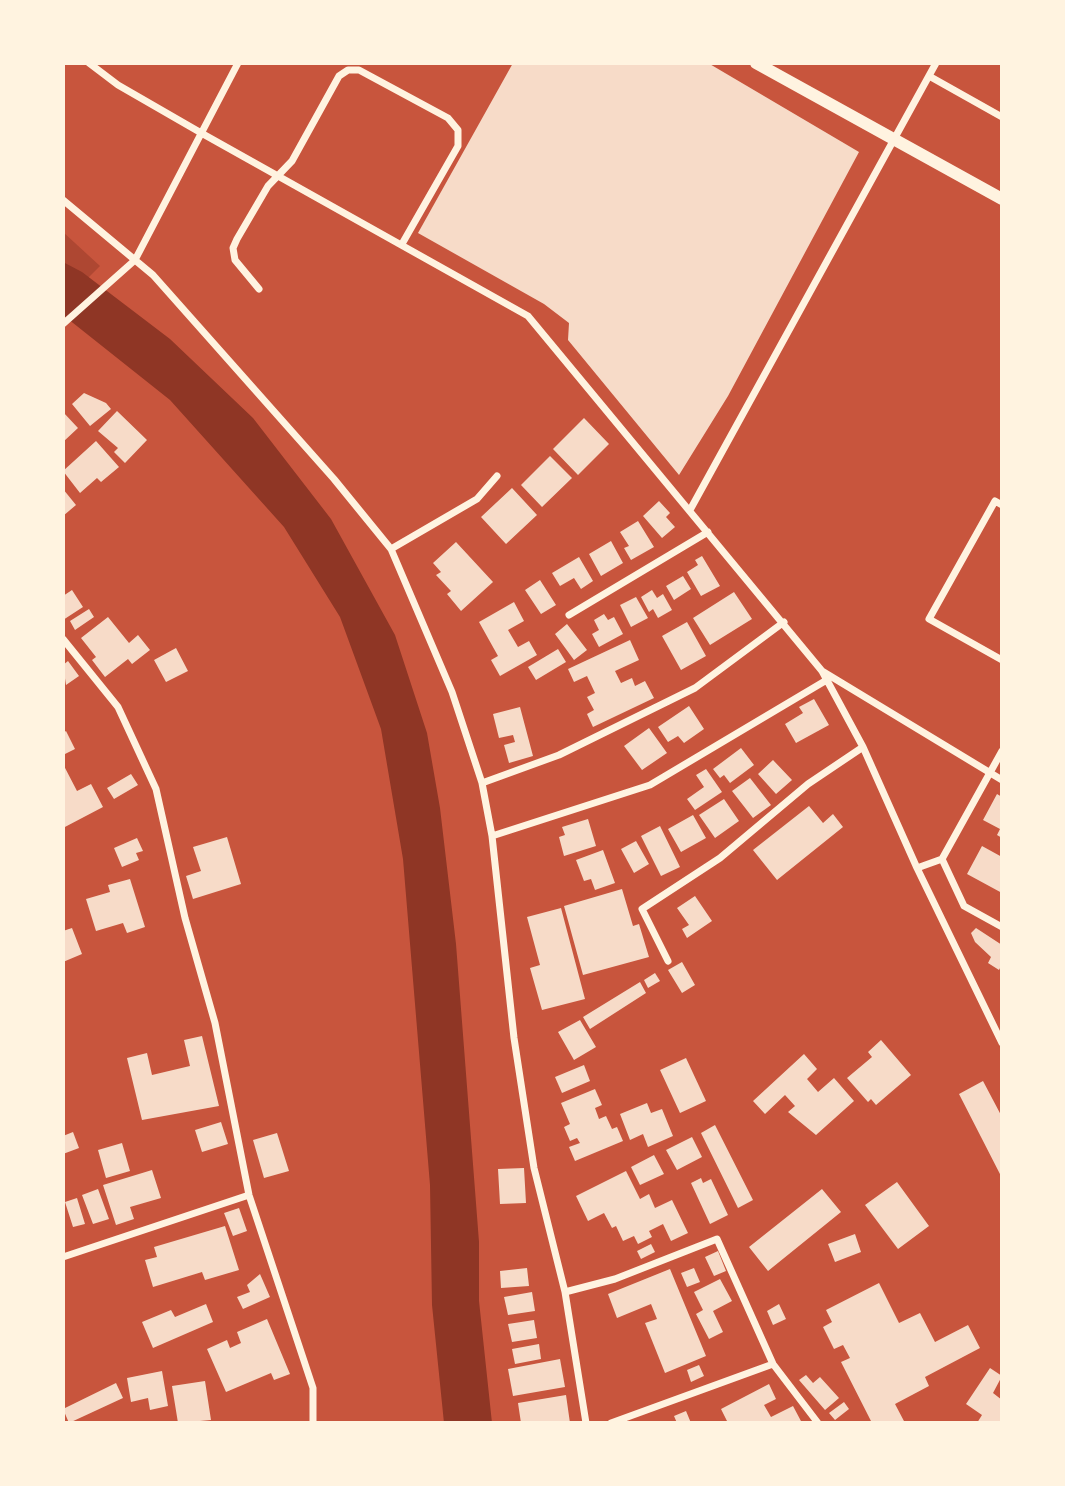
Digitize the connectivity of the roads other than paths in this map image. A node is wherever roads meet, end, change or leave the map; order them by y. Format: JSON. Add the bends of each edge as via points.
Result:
{"nodes":[{"id":1,"x":89,"y":63,"type":"edge"},
{"id":2,"x":238,"y":63,"type":"edge"},
{"id":3,"x":756,"y":63,"type":"edge"},
{"id":4,"x":936,"y":63,"type":"edge"},
{"id":5,"x":929,"y":76,"type":"junction"},
{"id":6,"x":1002,"y":117,"type":"edge"},
{"id":7,"x":203,"y":134,"type":"junction"},
{"id":8,"x":895,"y":139,"type":"junction"},
{"id":9,"x":279,"y":174,"type":"junction"},
{"id":10,"x":1002,"y":199,"type":"edge"},
{"id":11,"x":63,"y":200,"type":"edge"},
{"id":12,"x":402,"y":244,"type":"junction"},
{"id":13,"x":135,"y":260,"type":"junction"},
{"id":14,"x":259,"y":289,"type":"dead end"},
{"id":15,"x":63,"y":324,"type":"edge"},
{"id":16,"x":497,"y":476,"type":"dead end"},
{"id":17,"x":1002,"y":505,"type":"edge"},
{"id":18,"x":691,"y":510,"type":"junction"},
{"id":19,"x":708,"y":532,"type":"junction"},
{"id":20,"x":391,"y":549,"type":"junction"},
{"id":21,"x":569,"y":615,"type":"dead end"},
{"id":22,"x":784,"y":622,"type":"junction"},
{"id":23,"x":63,"y":639,"type":"edge"},
{"id":24,"x":1002,"y":660,"type":"edge"},
{"id":25,"x":822,"y":671,"type":"junction"},
{"id":26,"x":825,"y":681,"type":"junction"},
{"id":27,"x":863,"y":747,"type":"junction"},
{"id":28,"x":1002,"y":751,"type":"edge"},
{"id":29,"x":990,"y":773,"type":"junction"},
{"id":30,"x":1002,"y":780,"type":"edge"},
{"id":31,"x":482,"y":783,"type":"junction"},
{"id":32,"x":492,"y":835,"type":"junction"},
{"id":33,"x":942,"y":859,"type":"junction"},
{"id":34,"x":917,"y":869,"type":"junction"},
{"id":35,"x":1002,"y":927,"type":"edge"},
{"id":36,"x":668,"y":961,"type":"dead end"},
{"id":37,"x":1002,"y":1043,"type":"edge"},
{"id":38,"x":249,"y":1195,"type":"junction"},
{"id":39,"x":63,"y":1256,"type":"edge"},
{"id":40,"x":565,"y":1292,"type":"junction"},
{"id":41,"x":773,"y":1364,"type":"junction"},
{"id":42,"x":313,"y":1423,"type":"edge"},
{"id":43,"x":586,"y":1423,"type":"edge"},
{"id":44,"x":611,"y":1423,"type":"edge"},
{"id":45,"x":818,"y":1423,"type":"edge"}],
"edges":[{"from":1,"to":7,"type":"street"},
{"from":2,"to":7,"type":"street"},
{"from":3,"to":8,"type":"street"},
{"from":4,"to":5,"type":"street"},
{"from":5,"to":6,"type":"street"},
{"from":5,"to":8,"type":"street"},
{"from":7,"to":9,"type":"street"},
{"from":7,"to":13,"type":"street"},
{"from":8,"to":10,"type":"street"},
{"from":8,"to":18,"type":"street"},
{"from":9,"to":12,"type":"street"},
{"from":9,"to":12,"type":"street","via":[[292,161],[339,76],[348,70],[359,70],[448,118],[458,130],[458,146]]},
{"from":9,"to":14,"type":"street","via":[[233,248],[235,260]]},
{"from":11,"to":13,"type":"street"},
{"from":12,"to":18,"type":"street","via":[[528,316]]},
{"from":13,"to":15,"type":"street"},
{"from":13,"to":20,"type":"street","via":[[232,363]]},
{"from":16,"to":20,"type":"street","via":[[477,499]]},
{"from":17,"to":24,"type":"street","via":[[995,501],[929,619]]},
{"from":18,"to":19,"type":"street"},
{"from":19,"to":21,"type":"street"},
{"from":19,"to":22,"type":"street"},
{"from":20,"to":31,"type":"street","via":[[453,692]]},
{"from":22,"to":25,"type":"street"},
{"from":22,"to":31,"type":"street","via":[[695,688],[559,755]]},
{"from":23,"to":38,"type":"street","via":[[118,707],[156,789],[215,1023]]},
{"from":25,"to":26,"type":"street"},
{"from":25,"to":29,"type":"street"},
{"from":26,"to":27,"type":"street"},
{"from":26,"to":32,"type":"street","via":[[650,785]]},
{"from":27,"to":34,"type":"street"},
{"from":27,"to":36,"type":"street","via":[[808,785],[720,858],[642,909]]},
{"from":28,"to":29,"type":"street"},
{"from":29,"to":30,"type":"street"},
{"from":29,"to":33,"type":"street"},
{"from":31,"to":32,"type":"street"},
{"from":32,"to":40,"type":"street","via":[[532,1155]]},
{"from":33,"to":34,"type":"street"},
{"from":33,"to":35,"type":"street","via":[[964,906]]},
{"from":34,"to":37,"type":"street"},
{"from":38,"to":39,"type":"street"},
{"from":38,"to":42,"type":"street","via":[[313,1388]]},
{"from":40,"to":41,"type":"street","via":[[615,1279],[717,1239]]},
{"from":40,"to":43,"type":"street"},
{"from":41,"to":44,"type":"street"},
{"from":41,"to":45,"type":"street"}]}
